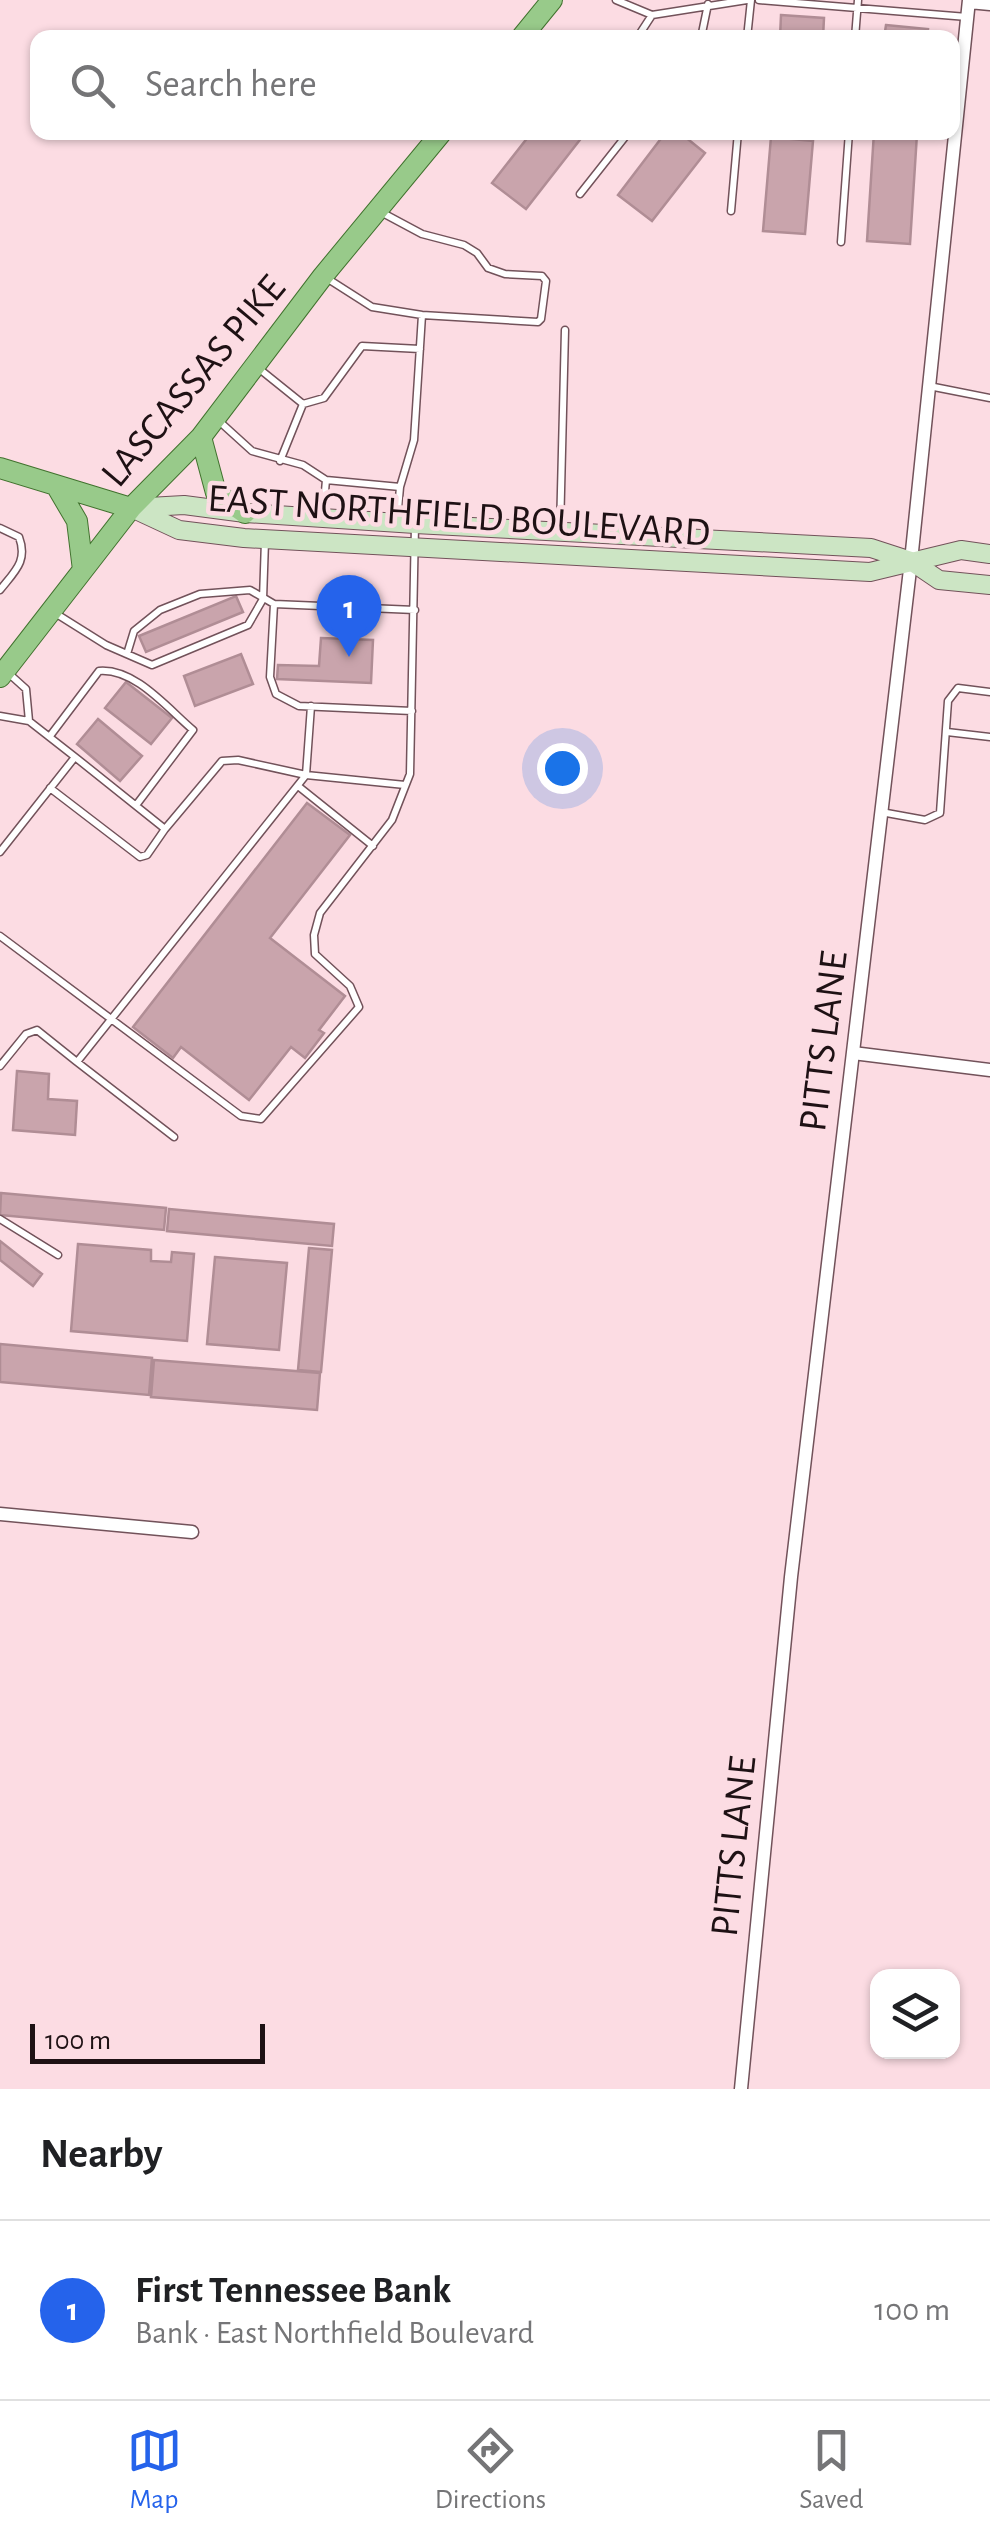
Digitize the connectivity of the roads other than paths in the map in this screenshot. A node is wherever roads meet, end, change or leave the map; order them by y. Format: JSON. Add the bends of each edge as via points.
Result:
{"nodes":[{"id":1,"x":552,"y":0,"type":"edge"},
{"id":2,"x":616,"y":0,"type":"edge"},
{"id":3,"x":748,"y":0,"type":"edge"},
{"id":4,"x":759,"y":0,"type":"edge"},
{"id":5,"x":969,"y":1,"type":"edge"},
{"id":6,"x":858,"y":3,"type":"edge"},
{"id":7,"x":708,"y":4,"type":"junction"},
{"id":8,"x":990,"y":4,"type":"edge"},
{"id":9,"x":652,"y":15,"type":"junction"},
{"id":10,"x":968,"y":17,"type":"junction"},
{"id":11,"x":528,"y":30,"type":"edge"},
{"id":12,"x":642,"y":30,"type":"edge"},
{"id":13,"x":703,"y":30,"type":"edge"},
{"id":14,"x":747,"y":30,"type":"edge"},
{"id":15,"x":856,"y":30,"type":"edge"},
{"id":16,"x":960,"y":93,"type":"edge"},
{"id":17,"x":435,"y":140,"type":"edge"},
{"id":18,"x":623,"y":140,"type":"edge"},
{"id":19,"x":737,"y":140,"type":"edge"},
{"id":20,"x":848,"y":140,"type":"edge"},
{"id":21,"x":955,"y":140,"type":"edge"},
{"id":22,"x":580,"y":194,"type":"dead end"},
{"id":23,"x":378,"y":210,"type":"junction"},
{"id":24,"x":731,"y":212,"type":"dead end"},
{"id":25,"x":841,"y":242,"type":"dead end"},
{"id":26,"x":323,"y":276,"type":"junction"},
{"id":27,"x":422,"y":315,"type":"junction"},
{"id":28,"x":566,"y":330,"type":"dead end"},
{"id":29,"x":420,"y":349,"type":"junction"},
{"id":30,"x":255,"y":366,"type":"junction"},
{"id":31,"x":929,"y":386,"type":"junction"},
{"id":32,"x":990,"y":398,"type":"edge"},
{"id":33,"x":303,"y":404,"type":"junction"},
{"id":34,"x":216,"y":418,"type":"junction"},
{"id":35,"x":201,"y":436,"type":"junction"},
{"id":36,"x":280,"y":461,"type":"junction"},
{"id":37,"x":0,"y":468,"type":"edge"},
{"id":38,"x":326,"y":480,"type":"junction"},
{"id":39,"x":400,"y":486,"type":"junction"},
{"id":40,"x":57,"y":487,"type":"junction"},
{"id":41,"x":130,"y":508,"type":"junction"},
{"id":42,"x":245,"y":513,"type":"junction"},
{"id":43,"x":323,"y":518,"type":"junction"},
{"id":44,"x":406,"y":524,"type":"junction"},
{"id":45,"x":0,"y":528,"type":"edge"},
{"id":46,"x":560,"y":532,"type":"junction"},
{"id":47,"x":664,"y":538,"type":"junction"},
{"id":48,"x":265,"y":540,"type":"junction"},
{"id":49,"x":415,"y":548,"type":"junction"},
{"id":50,"x":990,"y":554,"type":"edge"},
{"id":51,"x":911,"y":561,"type":"junction"},
{"id":52,"x":663,"y":562,"type":"junction"},
{"id":53,"x":83,"y":570,"type":"junction"},
{"id":54,"x":990,"y":586,"type":"edge"},
{"id":55,"x":0,"y":590,"type":"edge"},
{"id":56,"x":262,"y":599,"type":"junction"},
{"id":57,"x":274,"y":604,"type":"junction"},
{"id":58,"x":415,"y":610,"type":"junction"},
{"id":59,"x":53,"y":611,"type":"junction"},
{"id":60,"x":127,"y":654,"type":"junction"},
{"id":61,"x":2,"y":672,"type":"edge"},
{"id":62,"x":990,"y":692,"type":"edge"},
{"id":63,"x":311,"y":706,"type":"junction"},
{"id":64,"x":412,"y":711,"type":"junction"},
{"id":65,"x":0,"y":716,"type":"edge"},
{"id":66,"x":29,"y":721,"type":"junction"},
{"id":67,"x":947,"y":732,"type":"junction"},
{"id":68,"x":50,"y":736,"type":"junction"},
{"id":69,"x":990,"y":737,"type":"edge"},
{"id":70,"x":75,"y":757,"type":"junction"},
{"id":71,"x":306,"y":775,"type":"junction"},
{"id":72,"x":405,"y":785,"type":"junction"},
{"id":73,"x":298,"y":786,"type":"junction"},
{"id":74,"x":50,"y":788,"type":"junction"},
{"id":75,"x":137,"y":804,"type":"junction"},
{"id":76,"x":881,"y":812,"type":"junction"},
{"id":77,"x":165,"y":829,"type":"junction"},
{"id":78,"x":373,"y":846,"type":"junction"},
{"id":79,"x":0,"y":852,"type":"edge"},
{"id":80,"x":0,"y":936,"type":"edge"},
{"id":81,"x":112,"y":1020,"type":"junction"},
{"id":82,"x":853,"y":1054,"type":"junction"},
{"id":83,"x":77,"y":1062,"type":"junction"},
{"id":84,"x":0,"y":1066,"type":"edge"},
{"id":85,"x":990,"y":1070,"type":"edge"},
{"id":86,"x":174,"y":1136,"type":"dead end"},
{"id":87,"x":0,"y":1218,"type":"edge"},
{"id":88,"x":58,"y":1255,"type":"dead end"},
{"id":89,"x":0,"y":1514,"type":"edge"},
{"id":90,"x":192,"y":1532,"type":"dead end"},
{"id":91,"x":741,"y":2089,"type":"edge"}],
"edges":[{"from":1,"to":11,"type":"main road"},
{"from":2,"to":9,"type":"lane"},
{"from":3,"to":7,"type":"lane"},
{"from":3,"to":14,"type":"lane"},
{"from":4,"to":6,"type":"lane"},
{"from":5,"to":8,"type":"street"},
{"from":5,"to":10,"type":"street","name":"PITTS LANE"},
{"from":6,"to":10,"type":"lane"},
{"from":6,"to":15,"type":"lane"},
{"from":7,"to":9,"type":"lane"},
{"from":7,"to":13,"type":"lane"},
{"from":9,"to":12,"type":"lane"},
{"from":10,"to":16,"type":"street","name":"PITTS LANE"},
{"from":17,"to":23,"type":"main road","name":"LASCASSAS PIKE"},
{"from":18,"to":22,"type":"lane"},
{"from":19,"to":24,"type":"lane"},
{"from":20,"to":25,"type":"lane"},
{"from":21,"to":31,"type":"street","name":"PITTS LANE"},
{"from":23,"to":26,"type":"main road","name":"LASCASSAS PIKE"},
{"from":23,"to":27,"type":"lane","via":[[422,234],[464,245],[488,268],[546,281],[538,322]]},
{"from":26,"to":27,"type":"lane","via":[[372,307]]},
{"from":26,"to":30,"type":"main road","name":"LASCASSAS PIKE"},
{"from":27,"to":29,"type":"lane"},
{"from":28,"to":46,"type":"lane"},
{"from":29,"to":33,"type":"lane","via":[[362,346],[324,398]]},
{"from":29,"to":39,"type":"lane","via":[[414,440]]},
{"from":30,"to":33,"type":"lane"},
{"from":30,"to":34,"type":"main road","name":"LASCASSAS PIKE"},
{"from":31,"to":32,"type":"lane"},
{"from":31,"to":51,"type":"street","name":"PITTS LANE"},
{"from":33,"to":36,"type":"lane"},
{"from":34,"to":35,"type":"main road","name":"LASCASSAS PIKE"},
{"from":34,"to":36,"type":"lane","via":[[252,451]]},
{"from":35,"to":41,"type":"main road","name":"LASCASSAS PIKE"},
{"from":35,"to":42,"type":"main road","via":[[216,493]]},
{"from":36,"to":38,"type":"lane","via":[[303,465]]},
{"from":37,"to":40,"type":"main road"},
{"from":38,"to":39,"type":"lane"},
{"from":38,"to":43,"type":"lane"},
{"from":39,"to":44,"type":"lane"},
{"from":40,"to":41,"type":"main road"},
{"from":40,"to":53,"type":"main road","via":[[77,521]]},
{"from":41,"to":42,"type":"main road","name":"EAST NORTHFIELD BOULEVARD"},
{"from":41,"to":48,"type":"main road","name":"EAST NORTHFIELD BOULEVARD","via":[[179,530]]},
{"from":41,"to":53,"type":"main road","name":"LASCASSAS PIKE"},
{"from":42,"to":43,"type":"main road","name":"EAST NORTHFIELD BOULEVARD"},
{"from":43,"to":44,"type":"main road","name":"EAST NORTHFIELD BOULEVARD"},
{"from":44,"to":46,"type":"main road","name":"EAST NORTHFIELD BOULEVARD"},
{"from":44,"to":49,"type":"lane"},
{"from":45,"to":55,"type":"lane","via":[[18,538],[24,551]]},
{"from":46,"to":47,"type":"main road","name":"EAST NORTHFIELD BOULEVARD"},
{"from":47,"to":51,"type":"main road","name":"EAST NORTHFIELD BOULEVARD","via":[[871,548]]},
{"from":47,"to":52,"type":"main road"},
{"from":48,"to":49,"type":"main road","name":"EAST NORTHFIELD BOULEVARD"},
{"from":48,"to":56,"type":"lane"},
{"from":49,"to":52,"type":"main road","name":"EAST NORTHFIELD BOULEVARD"},
{"from":49,"to":58,"type":"lane"},
{"from":50,"to":51,"type":"main road","name":"EAST NORTHFIELD BOULEVARD","via":[[961,550]]},
{"from":51,"to":52,"type":"main road","name":"EAST NORTHFIELD BOULEVARD","via":[[870,572]]},
{"from":51,"to":54,"type":"main road","name":"EAST NORTHFIELD BOULEVARD","via":[[939,580]]},
{"from":51,"to":76,"type":"street","name":"PITTS LANE"},
{"from":53,"to":59,"type":"main road","name":"LASCASSAS PIKE"},
{"from":56,"to":57,"type":"lane"},
{"from":56,"to":60,"type":"lane","via":[[248,624],[152,665]]},
{"from":56,"to":60,"type":"lane","via":[[250,590],[200,594],[160,610],[134,631]]},
{"from":57,"to":58,"type":"lane"},
{"from":57,"to":63,"type":"lane","via":[[270,677],[276,694]]},
{"from":58,"to":64,"type":"lane"},
{"from":59,"to":60,"type":"lane"},
{"from":59,"to":61,"type":"main road","name":"LASCASSAS PIKE"},
{"from":61,"to":66,"type":"lane","via":[[26,689]]},
{"from":62,"to":67,"type":"lane","via":[[958,688],[948,700]]},
{"from":63,"to":64,"type":"lane"},
{"from":63,"to":71,"type":"lane"},
{"from":64,"to":72,"type":"lane"},
{"from":65,"to":66,"type":"lane"},
{"from":66,"to":68,"type":"lane"},
{"from":67,"to":69,"type":"lane"},
{"from":67,"to":76,"type":"lane","via":[[940,813],[925,820]]},
{"from":68,"to":70,"type":"lane"},
{"from":68,"to":75,"type":"lane","via":[[99,671],[130,676],[193,730]]},
{"from":70,"to":74,"type":"lane"},
{"from":70,"to":75,"type":"lane"},
{"from":71,"to":72,"type":"lane"},
{"from":71,"to":73,"type":"lane"},
{"from":71,"to":77,"type":"lane","via":[[222,761]]},
{"from":72,"to":78,"type":"lane"},
{"from":73,"to":78,"type":"lane"},
{"from":73,"to":81,"type":"lane"},
{"from":74,"to":77,"type":"lane","via":[[140,856]]},
{"from":74,"to":79,"type":"lane"},
{"from":75,"to":77,"type":"lane"},
{"from":76,"to":82,"type":"street","name":"PITTS LANE"},
{"from":78,"to":81,"type":"lane","via":[[320,913],[314,935],[316,954],[350,986],[359,1007],[261,1118],[241,1116]]},
{"from":80,"to":81,"type":"lane"},
{"from":81,"to":83,"type":"lane"},
{"from":82,"to":85,"type":"street"},
{"from":82,"to":91,"type":"street","name":"PITTS LANE","via":[[791,1577]]},
{"from":83,"to":84,"type":"lane","via":[[37,1030]]},
{"from":83,"to":86,"type":"lane"},
{"from":87,"to":88,"type":"lane"},
{"from":89,"to":90,"type":"street"}]}
